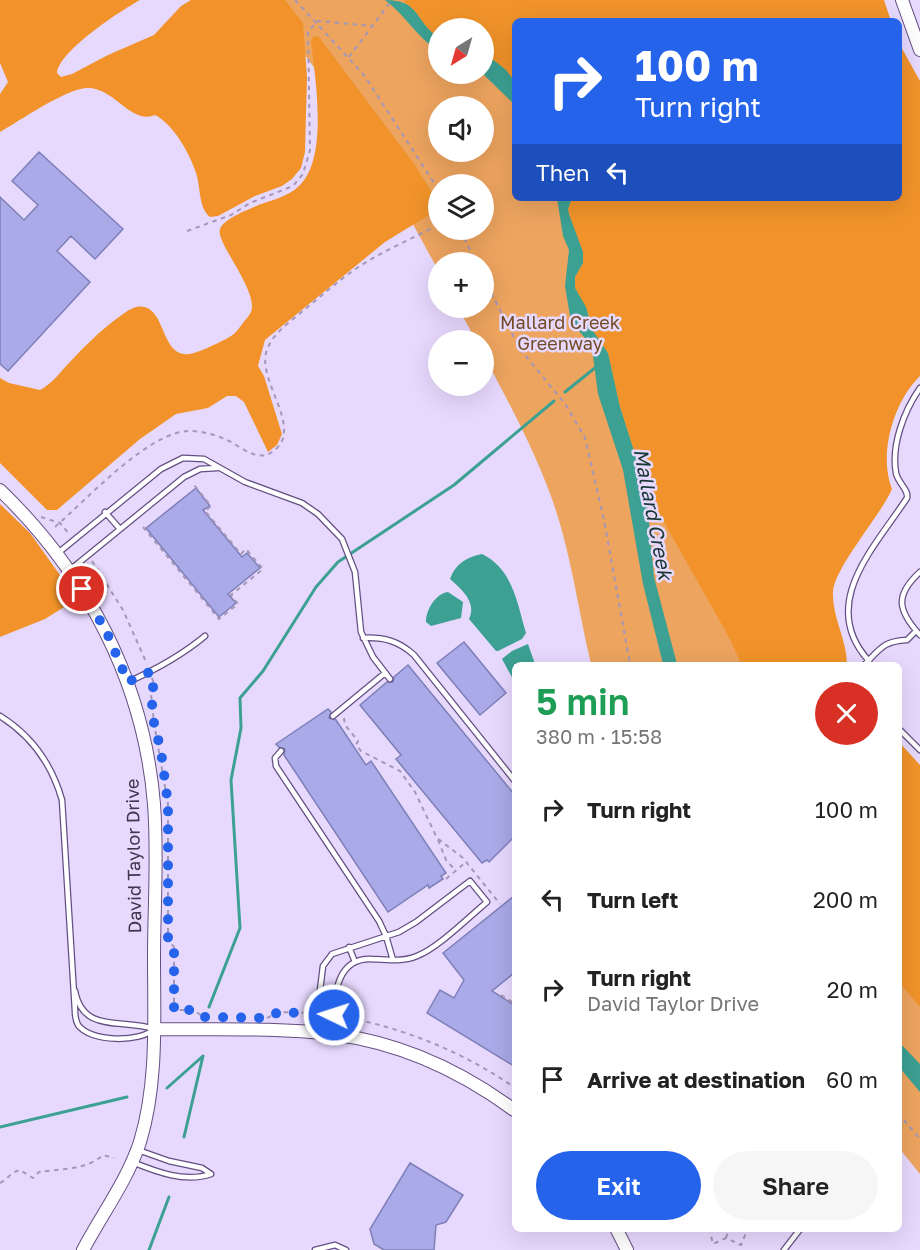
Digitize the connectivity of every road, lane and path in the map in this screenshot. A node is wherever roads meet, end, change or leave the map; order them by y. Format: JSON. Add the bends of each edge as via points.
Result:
{"nodes":[{"id":1,"x":295,"y":0,"type":"edge"},
{"id":2,"x":393,"y":0,"type":"edge"},
{"id":3,"x":902,"y":0,"type":"edge"},
{"id":4,"x":316,"y":22,"type":"junction"},
{"id":5,"x":373,"y":26,"type":"junction"},
{"id":6,"x":920,"y":50,"type":"edge"},
{"id":7,"x":349,"y":57,"type":"junction"},
{"id":8,"x":429,"y":174,"type":"edge"},
{"id":9,"x":428,"y":230,"type":"edge"},
{"id":10,"x":187,"y":231,"type":"dead end"},
{"id":11,"x":494,"y":298,"type":"edge"},
{"id":12,"x":920,"y":388,"type":"edge"},
{"id":13,"x":220,"y":468,"type":"junction"},
{"id":14,"x":194,"y":485,"type":"dead end"},
{"id":15,"x":0,"y":490,"type":"edge"},
{"id":16,"x":105,"y":512,"type":"junction"},
{"id":17,"x":41,"y":517,"type":"dead end"},
{"id":18,"x":60,"y":523,"type":"junction"},
{"id":19,"x":55,"y":527,"type":"dead end"},
{"id":20,"x":143,"y":527,"type":"dead end"},
{"id":21,"x":120,"y":529,"type":"junction"},
{"id":22,"x":74,"y":539,"type":"junction"},
{"id":23,"x":58,"y":553,"type":"junction"},
{"id":24,"x":88,"y":556,"type":"junction"},
{"id":25,"x":70,"y":570,"type":"junction"},
{"id":26,"x":920,"y":572,"type":"edge"},
{"id":27,"x":918,"y":633,"type":"edge"},
{"id":28,"x":205,"y":636,"type":"dead end"},
{"id":29,"x":363,"y":638,"type":"junction"},
{"id":30,"x":630,"y":662,"type":"edge"},
{"id":31,"x":866,"y":662,"type":"edge"},
{"id":32,"x":868,"y":662,"type":"edge"},
{"id":33,"x":150,"y":672,"type":"junction"},
{"id":34,"x":385,"y":673,"type":"junction"},
{"id":35,"x":390,"y":680,"type":"dead end"},
{"id":36,"x":128,"y":682,"type":"junction"},
{"id":37,"x":342,"y":715,"type":"dead end"},
{"id":38,"x":0,"y":716,"type":"edge"},
{"id":39,"x":333,"y":716,"type":"dead end"},
{"id":40,"x":902,"y":732,"type":"edge"},
{"id":41,"x":920,"y":750,"type":"edge"},
{"id":42,"x":281,"y":751,"type":"dead end"},
{"id":43,"x":512,"y":778,"type":"edge"},
{"id":44,"x":437,"y":838,"type":"junction"},
{"id":45,"x":466,"y":862,"type":"junction"},
{"id":46,"x":456,"y":871,"type":"junction"},
{"id":47,"x":446,"y":879,"type":"dead end"},
{"id":48,"x":500,"y":904,"type":"dead end"},
{"id":49,"x":386,"y":936,"type":"junction"},
{"id":50,"x":350,"y":947,"type":"junction"},
{"id":51,"x":393,"y":960,"type":"junction"},
{"id":52,"x":355,"y":962,"type":"junction"},
{"id":53,"x":75,"y":991,"type":"junction"},
{"id":54,"x":501,"y":995,"type":"dead end"},
{"id":55,"x":512,"y":1002,"type":"edge"},
{"id":56,"x":317,"y":1014,"type":"junction"},
{"id":57,"x":334,"y":1015,"type":"junction"},
{"id":58,"x":204,"y":1017,"type":"dead end"},
{"id":59,"x":266,"y":1018,"type":"dead end"},
{"id":60,"x":154,"y":1029,"type":"junction"},
{"id":61,"x":315,"y":1033,"type":"junction"},
{"id":62,"x":332,"y":1034,"type":"junction"},
{"id":63,"x":512,"y":1086,"type":"edge"},
{"id":64,"x":512,"y":1109,"type":"edge"},
{"id":65,"x":902,"y":1118,"type":"edge"},
{"id":66,"x":920,"y":1139,"type":"edge"},
{"id":67,"x":137,"y":1150,"type":"junction"},
{"id":68,"x":114,"y":1158,"type":"dead end"},
{"id":69,"x":132,"y":1162,"type":"junction"},
{"id":70,"x":0,"y":1183,"type":"edge"},
{"id":71,"x":97,"y":1224,"type":"junction"},
{"id":72,"x":617,"y":1232,"type":"edge"},
{"id":73,"x":710,"y":1232,"type":"edge"},
{"id":74,"x":728,"y":1232,"type":"edge"},
{"id":75,"x":746,"y":1232,"type":"edge"},
{"id":76,"x":798,"y":1232,"type":"edge"},
{"id":77,"x":726,"y":1238,"type":"junction"},
{"id":78,"x":76,"y":1250,"type":"edge"},
{"id":79,"x":83,"y":1250,"type":"edge"},
{"id":80,"x":315,"y":1250,"type":"edge"},
{"id":81,"x":346,"y":1250,"type":"edge"},
{"id":82,"x":627,"y":1250,"type":"edge"},
{"id":83,"x":784,"y":1250,"type":"edge"}],
"edges":[{"from":1,"to":4,"type":"path"},
{"from":2,"to":5,"type":"path"},
{"from":3,"to":6,"type":"street"},
{"from":4,"to":5,"type":"path"},
{"from":4,"to":7,"type":"path"},
{"from":4,"to":10,"type":"path","via":[[307,34],[310,144],[301,178],[287,189]]},
{"from":5,"to":7,"type":"path"},
{"from":7,"to":8,"type":"path","via":[[382,100]]},
{"from":9,"to":18,"type":"path","via":[[355,269],[284,327],[269,346],[267,374],[284,426],[277,448],[265,455],[254,455],[222,438],[190,431],[169,436],[152,443]]},
{"from":11,"to":30,"type":"path","via":[[520,349],[566,405],[585,438]]},
{"from":12,"to":31,"type":"lane","via":[[901,425],[896,460],[897,476],[907,498],[857,572],[849,593],[850,625]]},
{"from":13,"to":16,"type":"lane","via":[[194,457],[174,461]]},
{"from":13,"to":21,"type":"lane","via":[[200,469],[184,477]]},
{"from":13,"to":29,"type":"lane","via":[[245,483],[302,503],[342,539],[355,572]]},
{"from":14,"to":20,"type":"path","via":[[211,506],[206,511],[212,519],[241,554],[246,549],[263,569],[231,595],[238,604],[219,620]]},
{"from":15,"to":23,"type":"street","name":"David Taylor Drive"},
{"from":16,"to":21,"type":"lane"},
{"from":16,"to":22,"type":"lane"},
{"from":17,"to":18,"type":"path"},
{"from":18,"to":19,"type":"path"},
{"from":18,"to":22,"type":"path"},
{"from":21,"to":24,"type":"lane"},
{"from":22,"to":23,"type":"lane"},
{"from":23,"to":25,"type":"street","name":"David Taylor Drive"},
{"from":24,"to":25,"type":"lane"},
{"from":24,"to":33,"type":"path","via":[[123,610]]},
{"from":25,"to":36,"type":"street","name":"David Taylor Drive","via":[[103,624]]},
{"from":26,"to":27,"type":"lane","via":[[905,589],[901,602],[904,615]]},
{"from":27,"to":32,"type":"lane","via":[[908,640],[888,642]]},
{"from":28,"to":33,"type":"lane","via":[[184,654]]},
{"from":29,"to":34,"type":"lane"},
{"from":29,"to":43,"type":"lane","via":[[391,640],[408,650]]},
{"from":33,"to":36,"type":"lane"},
{"from":33,"to":58,"type":"path","via":[[168,804],[168,940],[174,947],[174,1010],[193,1010]]},
{"from":34,"to":35,"type":"lane"},
{"from":34,"to":39,"type":"lane"},
{"from":36,"to":60,"type":"street","name":"David Taylor Drive","via":[[144,737],[154,804]]},
{"from":37,"to":44,"type":"path","via":[[361,751],[400,771]]},
{"from":38,"to":53,"type":"lane","via":[[38,749],[62,800]]},
{"from":40,"to":41,"type":"lane"},
{"from":42,"to":49,"type":"lane","via":[[274,758],[276,766]]},
{"from":44,"to":45,"type":"path"},
{"from":44,"to":46,"type":"path","via":[[446,860]]},
{"from":45,"to":46,"type":"path"},
{"from":45,"to":48,"type":"path"},
{"from":46,"to":47,"type":"path"},
{"from":49,"to":50,"type":"lane"},
{"from":49,"to":51,"type":"lane"},
{"from":49,"to":51,"type":"lane","via":[[416,922],[470,881],[487,902],[425,952]]},
{"from":50,"to":52,"type":"lane"},
{"from":50,"to":56,"type":"lane","via":[[326,959]]},
{"from":51,"to":52,"type":"lane"},
{"from":52,"to":57,"type":"lane","via":[[338,982]]},
{"from":53,"to":60,"type":"lane","via":[[83,1010],[97,1020],[136,1023]]},
{"from":53,"to":60,"type":"lane","via":[[77,1021],[92,1035],[140,1038]]},
{"from":54,"to":55,"type":"path"},
{"from":56,"to":59,"type":"path","via":[[279,1012]]},
{"from":56,"to":61,"type":"lane"},
{"from":57,"to":62,"type":"lane"},
{"from":57,"to":63,"type":"path","via":[[383,1025],[436,1044]]},
{"from":60,"to":61,"type":"street"},
{"from":60,"to":67,"type":"street","name":"David Taylor Drive","via":[[150,1099]]},
{"from":61,"to":62,"type":"street"},
{"from":62,"to":64,"type":"street","via":[[426,1059],[473,1082]]},
{"from":65,"to":66,"type":"path"},
{"from":67,"to":69,"type":"street","name":"David Taylor Drive"},
{"from":67,"to":69,"type":"lane","via":[[211,1174],[171,1175]]},
{"from":68,"to":70,"type":"path","via":[[103,1155],[97,1161],[39,1172],[33,1178],[20,1170]]},
{"from":69,"to":71,"type":"street","name":"David Taylor Drive"},
{"from":71,"to":78,"type":"street"},
{"from":71,"to":79,"type":"street","name":"David Taylor Drive"},
{"from":72,"to":82,"type":"street"},
{"from":73,"to":77,"type":"path","via":[[713,1244]]},
{"from":74,"to":77,"type":"path"},
{"from":75,"to":77,"type":"path","via":[[741,1245]]},
{"from":76,"to":83,"type":"lane"},
{"from":80,"to":81,"type":"lane","via":[[335,1245]]}]}
